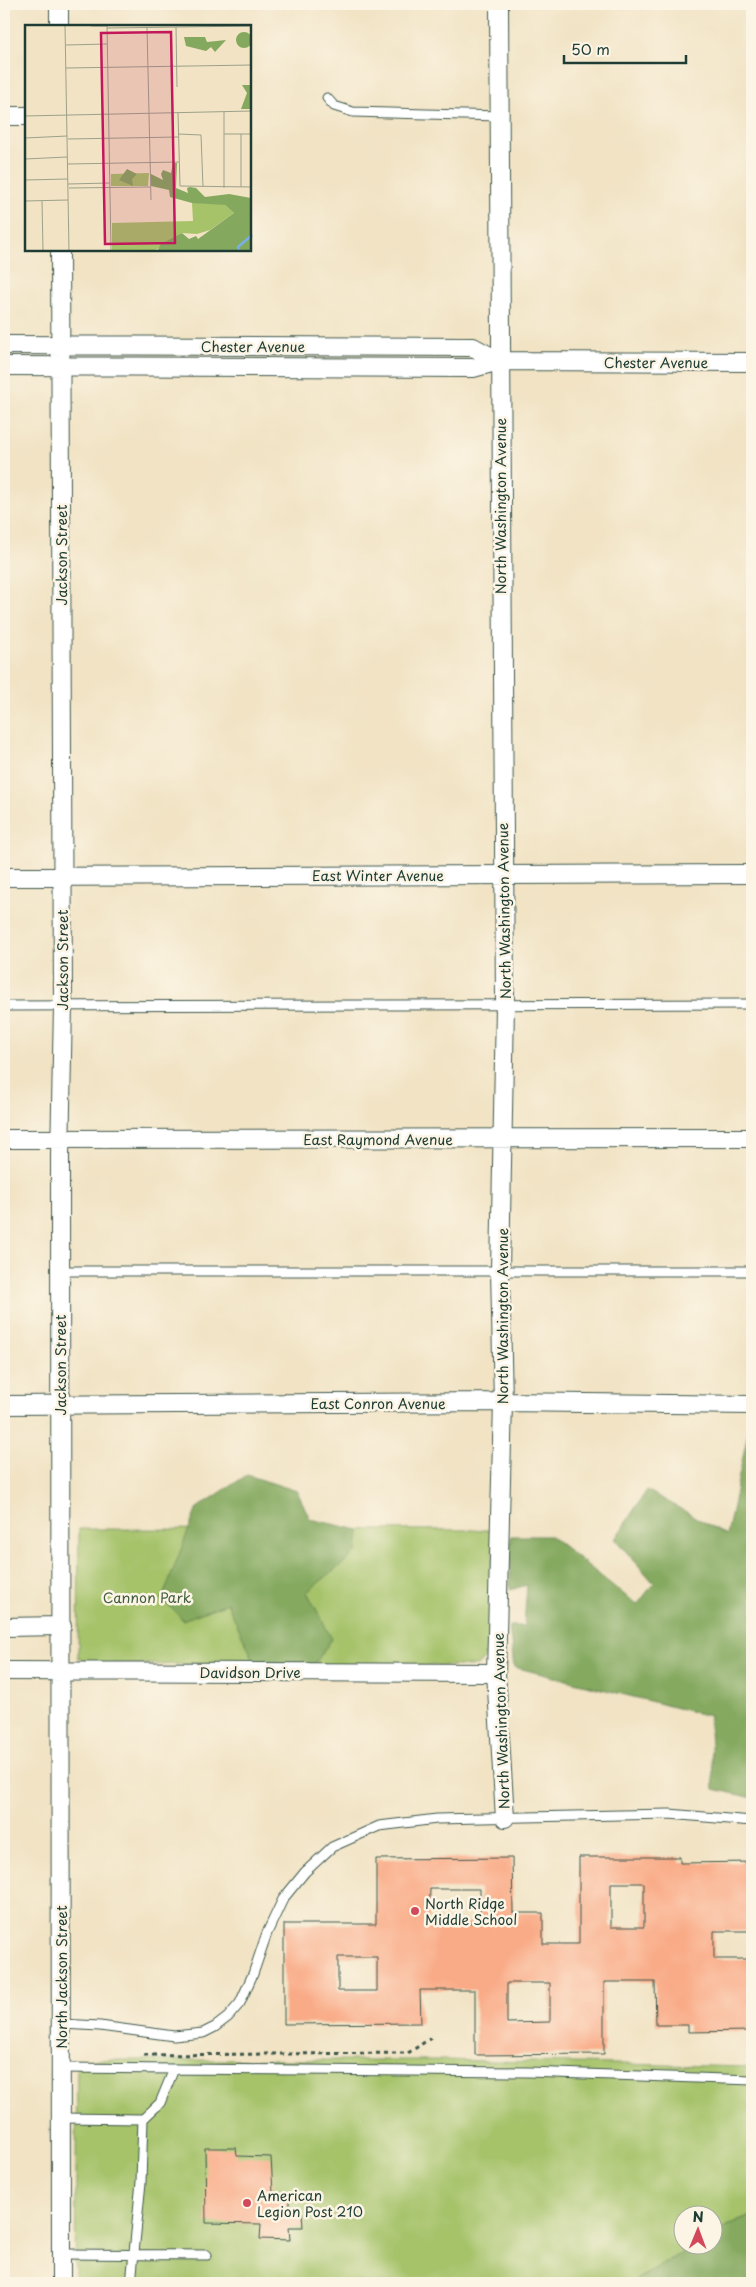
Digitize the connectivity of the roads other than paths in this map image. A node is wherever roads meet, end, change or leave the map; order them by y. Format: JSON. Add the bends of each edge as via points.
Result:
{"nodes":[{"id":1,"x":59,"y":4,"type":"edge"},
{"id":2,"x":499,"y":4,"type":"edge"},
{"id":3,"x":59,"y":25,"type":"edge"},
{"id":4,"x":327,"y":98,"type":"dead end"},
{"id":5,"x":4,"y":116,"type":"edge"},
{"id":6,"x":25,"y":116,"type":"edge"},
{"id":7,"x":500,"y":116,"type":"junction"},
{"id":8,"x":60,"y":251,"type":"edge"},
{"id":9,"x":4,"y":345,"type":"edge"},
{"id":10,"x":62,"y":345,"type":"junction"},
{"id":11,"x":206,"y":346,"type":"junction"},
{"id":12,"x":344,"y":346,"type":"junction"},
{"id":13,"x":500,"y":361,"type":"junction"},
{"id":14,"x":752,"y":362,"type":"edge"},
{"id":15,"x":4,"y":366,"type":"edge"},
{"id":16,"x":62,"y":367,"type":"junction"},
{"id":17,"x":206,"y":367,"type":"junction"},
{"id":18,"x":344,"y":368,"type":"junction"},
{"id":19,"x":503,"y":874,"type":"junction"},
{"id":20,"x":752,"y":874,"type":"edge"},
{"id":21,"x":62,"y":876,"type":"junction"},
{"id":22,"x":4,"y":877,"type":"edge"},
{"id":23,"x":752,"y":1004,"type":"edge"},
{"id":24,"x":63,"y":1005,"type":"junction"},
{"id":25,"x":4,"y":1006,"type":"edge"},
{"id":26,"x":504,"y":1006,"type":"junction"},
{"id":27,"x":4,"y":1138,"type":"edge"},
{"id":28,"x":60,"y":1138,"type":"junction"},
{"id":29,"x":752,"y":1138,"type":"edge"},
{"id":30,"x":503,"y":1139,"type":"junction"},
{"id":31,"x":500,"y":1271,"type":"junction"},
{"id":32,"x":752,"y":1271,"type":"edge"},
{"id":33,"x":60,"y":1272,"type":"junction"},
{"id":34,"x":503,"y":1402,"type":"junction"},
{"id":35,"x":4,"y":1405,"type":"edge"},
{"id":36,"x":752,"y":1405,"type":"edge"},
{"id":37,"x":60,"y":1406,"type":"junction"},
{"id":38,"x":62,"y":1626,"type":"junction"},
{"id":39,"x":4,"y":1627,"type":"edge"},
{"id":40,"x":62,"y":1670,"type":"junction"},
{"id":41,"x":4,"y":1671,"type":"edge"},
{"id":42,"x":496,"y":1673,"type":"junction"},
{"id":43,"x":505,"y":1818,"type":"junction"},
{"id":44,"x":752,"y":1821,"type":"edge"},
{"id":45,"x":61,"y":2024,"type":"junction"},
{"id":46,"x":61,"y":2068,"type":"junction"},
{"id":47,"x":174,"y":2069,"type":"junction"},
{"id":48,"x":752,"y":2080,"type":"edge"},
{"id":49,"x":61,"y":2118,"type":"junction"},
{"id":50,"x":143,"y":2118,"type":"junction"},
{"id":51,"x":61,"y":2254,"type":"junction"},
{"id":52,"x":133,"y":2254,"type":"junction"},
{"id":53,"x":207,"y":2255,"type":"dead end"},
{"id":54,"x":61,"y":2283,"type":"edge"},
{"id":55,"x":131,"y":2283,"type":"edge"}],
"edges":[{"from":1,"to":3,"type":"street"},
{"from":2,"to":7,"type":"street","name":"North Washington Avenue"},
{"from":4,"to":7,"type":"lane","via":[[334,106],[354,112]]},
{"from":5,"to":6,"type":"street"},
{"from":7,"to":13,"type":"street","name":"North Washington Avenue"},
{"from":8,"to":10,"type":"street","name":"Jackson Street"},
{"from":9,"to":10,"type":"street","name":"Chester Avenue"},
{"from":10,"to":11,"type":"street","name":"Chester Avenue"},
{"from":10,"to":16,"type":"street","name":"Jackson Street"},
{"from":11,"to":12,"type":"street","name":"Chester Avenue"},
{"from":11,"to":17,"type":"street"},
{"from":12,"to":13,"type":"street","name":"Chester Avenue","via":[[473,347]]},
{"from":12,"to":18,"type":"street"},
{"from":13,"to":14,"type":"street","name":"Chester Avenue"},
{"from":13,"to":18,"type":"street","name":"Chester Avenue","via":[[473,368]]},
{"from":13,"to":19,"type":"street","name":"North Washington Avenue"},
{"from":15,"to":16,"type":"street","name":"Chester Avenue"},
{"from":16,"to":17,"type":"street","name":"Chester Avenue"},
{"from":16,"to":21,"type":"street","name":"Jackson Street"},
{"from":17,"to":18,"type":"street","name":"Chester Avenue"},
{"from":19,"to":20,"type":"street","name":"East Winter Avenue"},
{"from":19,"to":21,"type":"street","name":"East Winter Avenue"},
{"from":19,"to":26,"type":"street","name":"North Washington Avenue"},
{"from":21,"to":22,"type":"street","name":"East Winter Avenue"},
{"from":21,"to":24,"type":"street","name":"Jackson Street"},
{"from":23,"to":26,"type":"lane"},
{"from":24,"to":25,"type":"lane"},
{"from":24,"to":26,"type":"lane","via":[[78,1008]]},
{"from":24,"to":28,"type":"street","name":"Jackson Street"},
{"from":26,"to":30,"type":"street","name":"North Washington Avenue"},
{"from":27,"to":28,"type":"street","name":"East Raymond Avenue"},
{"from":28,"to":30,"type":"street","name":"East Raymond Avenue"},
{"from":28,"to":33,"type":"street","name":"Jackson Street"},
{"from":29,"to":30,"type":"street","name":"East Raymond Avenue"},
{"from":30,"to":31,"type":"street","name":"North Washington Avenue"},
{"from":31,"to":32,"type":"lane"},
{"from":31,"to":33,"type":"lane"},
{"from":31,"to":34,"type":"street","name":"North Washington Avenue"},
{"from":33,"to":37,"type":"street","name":"Jackson Street"},
{"from":34,"to":36,"type":"street","name":"East Conron Avenue"},
{"from":34,"to":37,"type":"street","name":"East Conron Avenue"},
{"from":34,"to":42,"type":"street","name":"North Washington Avenue"},
{"from":35,"to":37,"type":"street","name":"East Conron Avenue"},
{"from":37,"to":38,"type":"street","name":"Jackson Street"},
{"from":38,"to":39,"type":"street"},
{"from":38,"to":40,"type":"street","name":"Jackson Street"},
{"from":40,"to":41,"type":"street","name":"Davidson Drive"},
{"from":40,"to":42,"type":"street","name":"Davidson Drive"},
{"from":40,"to":45,"type":"street","name":"North Jackson Street"},
{"from":42,"to":43,"type":"street","name":"North Washington Avenue"},
{"from":43,"to":44,"type":"lane","via":[[669,1814]]},
{"from":43,"to":45,"type":"lane","via":[[437,1819],[380,1826],[332,1848],[305,1872],[283,1899],[240,2003],[228,2016],[203,2033],[174,2036]]},
{"from":45,"to":46,"type":"street","name":"North Jackson Street"},
{"from":46,"to":47,"type":"lane"},
{"from":46,"to":49,"type":"street","name":"North Jackson Street"},
{"from":47,"to":48,"type":"lane","via":[[528,2072]]},
{"from":47,"to":50,"type":"lane","via":[[160,2103]]},
{"from":49,"to":50,"type":"lane"},
{"from":49,"to":51,"type":"street","name":"North Jackson Street"},
{"from":50,"to":52,"type":"lane","via":[[141,2182]]},
{"from":51,"to":52,"type":"lane"},
{"from":51,"to":54,"type":"street","name":"North Jackson Street"},
{"from":52,"to":53,"type":"lane"},
{"from":52,"to":55,"type":"lane"}]}
